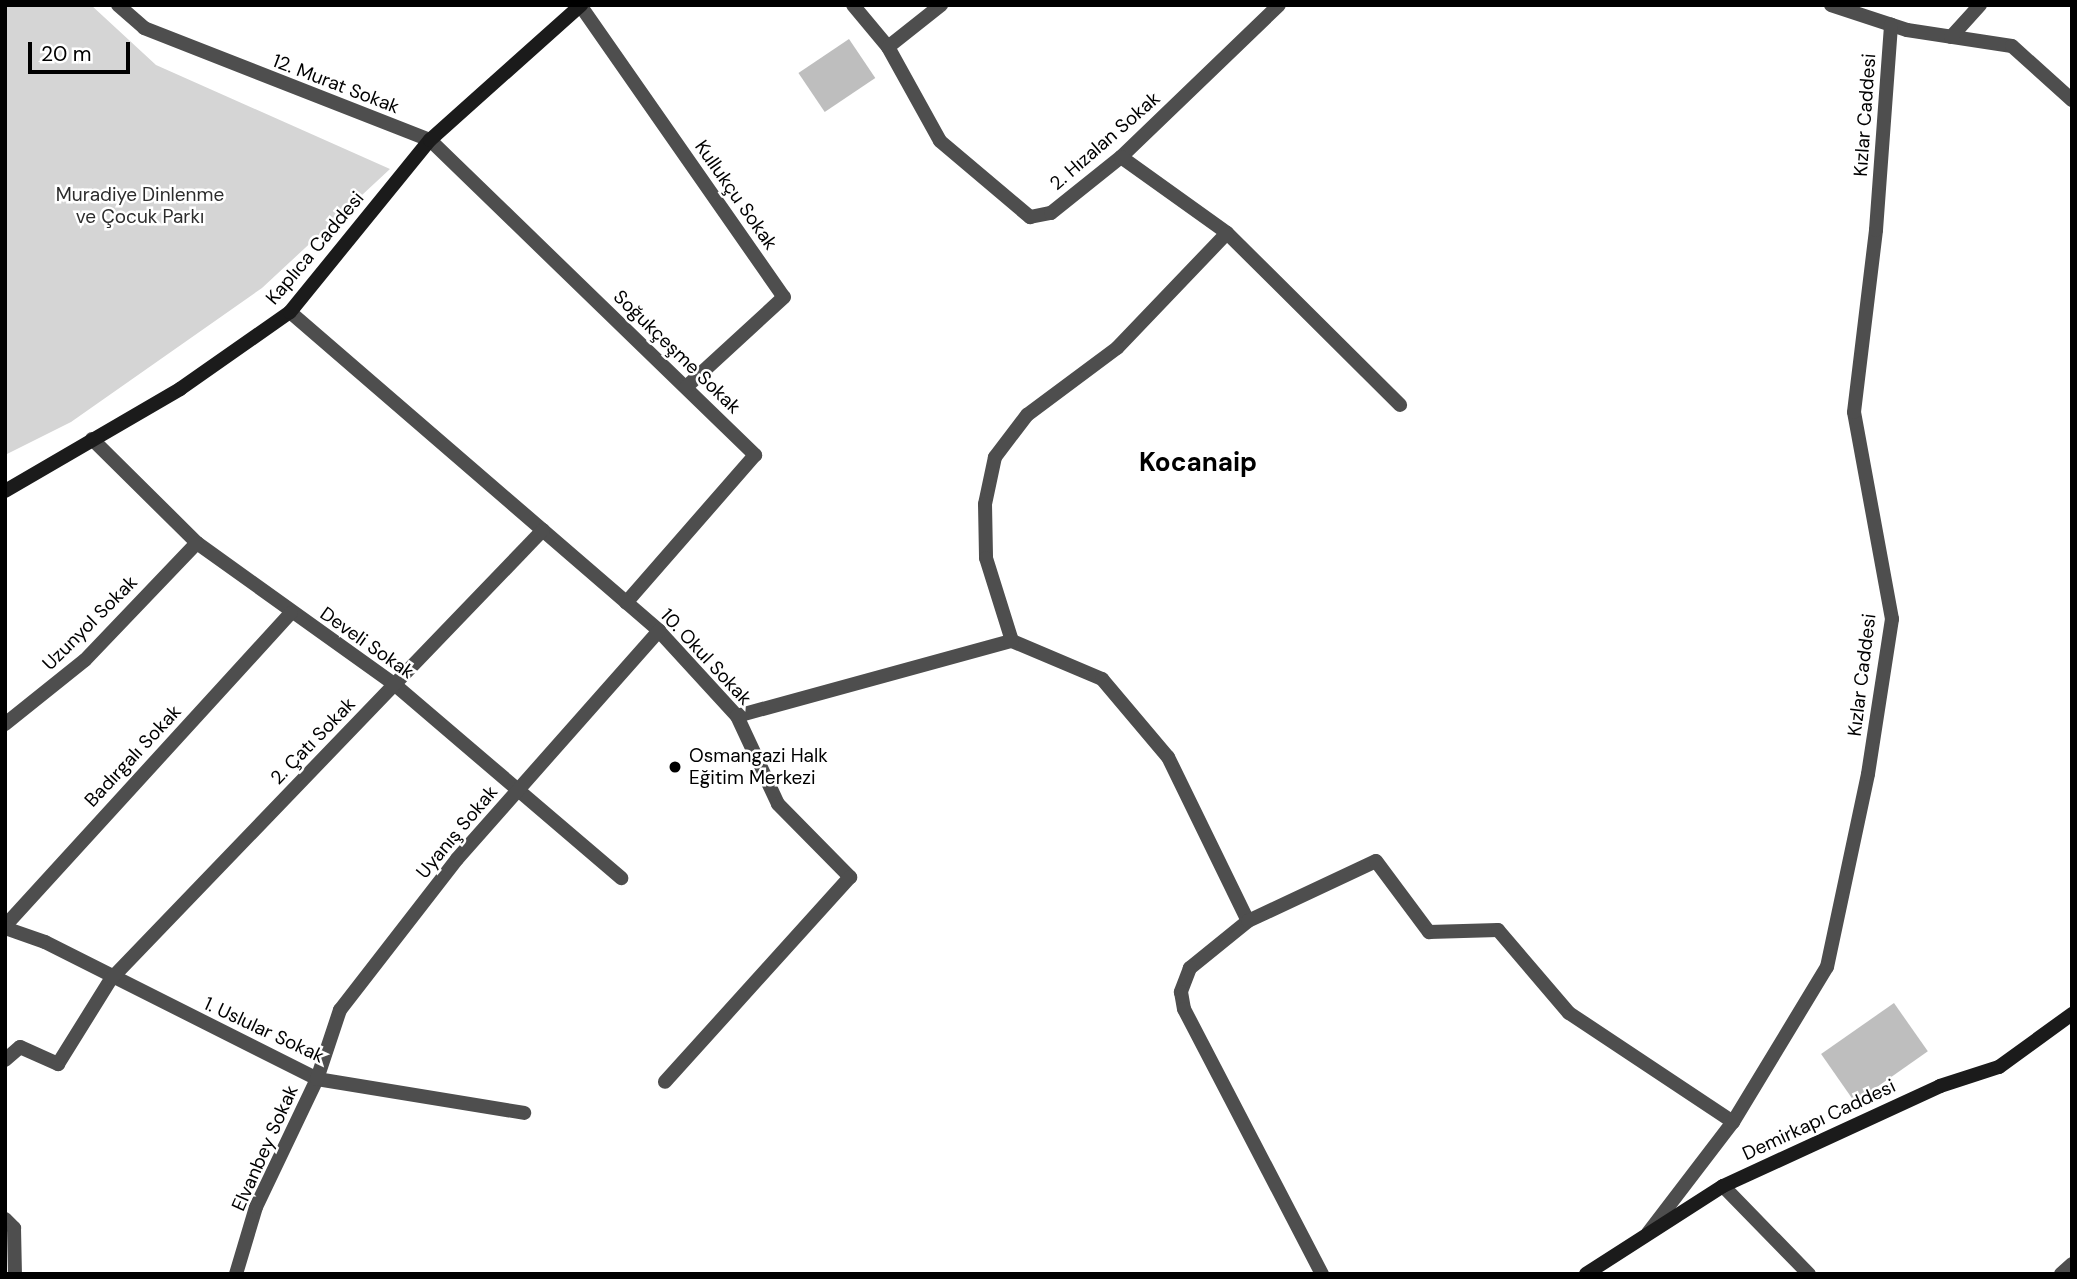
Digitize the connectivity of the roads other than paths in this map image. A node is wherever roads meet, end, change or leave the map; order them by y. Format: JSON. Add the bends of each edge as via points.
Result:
{"nodes":[{"id":1,"x":118,"y":5,"type":"edge"},
{"id":2,"x":580,"y":5,"type":"edge"},
{"id":3,"x":853,"y":5,"type":"edge"},
{"id":4,"x":941,"y":5,"type":"edge"},
{"id":5,"x":1279,"y":5,"type":"edge"},
{"id":6,"x":1831,"y":5,"type":"edge"},
{"id":7,"x":1980,"y":5,"type":"edge"},
{"id":8,"x":1891,"y":25,"type":"junction"},
{"id":9,"x":1951,"y":37,"type":"junction"},
{"id":10,"x":888,"y":47,"type":"junction"},
{"id":11,"x":2072,"y":100,"type":"edge"},
{"id":12,"x":430,"y":140,"type":"junction"},
{"id":13,"x":1121,"y":157,"type":"junction"},
{"id":14,"x":1227,"y":233,"type":"junction"},
{"id":15,"x":290,"y":312,"type":"junction"},
{"id":16,"x":686,"y":387,"type":"junction"},
{"id":17,"x":1400,"y":405,"type":"dead end"},
{"id":18,"x":92,"y":439,"type":"junction"},
{"id":19,"x":5,"y":491,"type":"edge"},
{"id":20,"x":543,"y":530,"type":"junction"},
{"id":21,"x":197,"y":543,"type":"junction"},
{"id":22,"x":626,"y":603,"type":"junction"},
{"id":23,"x":290,"y":613,"type":"junction"},
{"id":24,"x":659,"y":631,"type":"junction"},
{"id":25,"x":1012,"y":641,"type":"junction"},
{"id":26,"x":394,"y":684,"type":"junction"},
{"id":27,"x":737,"y":716,"type":"junction"},
{"id":28,"x":5,"y":723,"type":"edge"},
{"id":29,"x":517,"y":790,"type":"junction"},
{"id":30,"x":621,"y":878,"type":"dead end"},
{"id":31,"x":1248,"y":921,"type":"junction"},
{"id":32,"x":5,"y":927,"type":"edge"},
{"id":33,"x":111,"y":979,"type":"junction"},
{"id":34,"x":2072,"y":1014,"type":"edge"},
{"id":35,"x":5,"y":1060,"type":"edge"},
{"id":36,"x":317,"y":1079,"type":"junction"},
{"id":37,"x":665,"y":1082,"type":"dead end"},
{"id":38,"x":524,"y":1113,"type":"dead end"},
{"id":39,"x":1733,"y":1122,"type":"junction"},
{"id":40,"x":1723,"y":1186,"type":"junction"},
{"id":41,"x":5,"y":1220,"type":"edge"},
{"id":42,"x":1648,"y":1234,"type":"junction"},
{"id":43,"x":2072,"y":1264,"type":"edge"},
{"id":44,"x":15,"y":1274,"type":"edge"},
{"id":45,"x":236,"y":1274,"type":"edge"},
{"id":46,"x":1322,"y":1274,"type":"edge"},
{"id":47,"x":1587,"y":1274,"type":"edge"},
{"id":48,"x":1809,"y":1274,"type":"edge"},
{"id":49,"x":2061,"y":1274,"type":"edge"}],
"edges":[{"from":1,"to":12,"type":"street","name":"12. Murat Sokak","via":[[144,28]]},
{"from":2,"to":12,"type":"main road","name":"Kaplıca Caddesi"},
{"from":2,"to":16,"type":"street","name":"Kullukçu Sokak","via":[[784,297]]},
{"from":3,"to":10,"type":"street","name":"2. Hızalan Sokak"},
{"from":4,"to":10,"type":"street"},
{"from":5,"to":13,"type":"street","name":"2. Hızalan Sokak"},
{"from":6,"to":8,"type":"street"},
{"from":7,"to":9,"type":"street"},
{"from":8,"to":9,"type":"street"},
{"from":8,"to":39,"type":"street","name":"Kızlar Caddesi","via":[[1876,230],[1854,412],[1892,619],[1868,774],[1827,967]]},
{"from":9,"to":11,"type":"street","via":[[2012,46]]},
{"from":10,"to":13,"type":"street","name":"2. Hızalan Sokak","via":[[940,141],[1030,217],[1051,214]]},
{"from":12,"to":15,"type":"main road","name":"Kaplıca Caddesi"},
{"from":12,"to":16,"type":"street","name":"Soğukçeşme Sokak"},
{"from":13,"to":14,"type":"street"},
{"from":14,"to":17,"type":"street"},
{"from":14,"to":25,"type":"street","via":[[1117,348],[1027,415],[995,457],[985,504],[986,558]]},
{"from":15,"to":18,"type":"main road","name":"Kaplıca Caddesi","via":[[180,389]]},
{"from":15,"to":20,"type":"street","name":"10. Okul Sokak"},
{"from":16,"to":22,"type":"street","name":"Soğukçeşme Sokak","via":[[755,455]]},
{"from":18,"to":19,"type":"main road","name":"Kaplıca Caddesi"},
{"from":18,"to":21,"type":"street","name":"Develi Sokak"},
{"from":20,"to":22,"type":"street","name":"10. Okul Sokak"},
{"from":20,"to":26,"type":"street","name":"2. Çatı Sokak"},
{"from":21,"to":23,"type":"street","name":"Develi Sokak"},
{"from":21,"to":28,"type":"street","name":"Uzunyol Sokak","via":[[85,660]]},
{"from":22,"to":24,"type":"street","name":"10. Okul Sokak"},
{"from":23,"to":26,"type":"street","name":"Develi Sokak"},
{"from":23,"to":32,"type":"street","name":"Badırgalı Sokak"},
{"from":24,"to":27,"type":"street","name":"10. Okul Sokak"},
{"from":24,"to":29,"type":"street","name":"Uyanış Sokak"},
{"from":25,"to":27,"type":"street"},
{"from":25,"to":31,"type":"street","via":[[1102,679],[1129,706],[1168,757]]},
{"from":26,"to":29,"type":"street","name":"Develi Sokak"},
{"from":26,"to":33,"type":"street","name":"2. Çatı Sokak"},
{"from":27,"to":37,"type":"street","name":"10. Okul Sokak","via":[[778,804],[850,877]]},
{"from":29,"to":30,"type":"street","name":"Develi Sokak"},
{"from":29,"to":36,"type":"street","name":"Uyanış Sokak","via":[[340,1010]]},
{"from":31,"to":39,"type":"street","via":[[1376,861],[1429,932],[1498,930],[1569,1013]]},
{"from":31,"to":46,"type":"street","via":[[1190,968],[1181,992],[1184,1009]]},
{"from":32,"to":33,"type":"street","name":"1. Uslular Sokak"},
{"from":33,"to":35,"type":"street","name":"2. Çatı Sokak","via":[[58,1064],[20,1047]]},
{"from":33,"to":36,"type":"street","name":"1. Uslular Sokak"},
{"from":34,"to":40,"type":"main road","name":"Demirkapı Caddesi","via":[[1998,1067],[1940,1086]]},
{"from":36,"to":38,"type":"street","name":"1. Uslular Sokak"},
{"from":36,"to":45,"type":"street","name":"Elvanbey Sokak","via":[[256,1207]]},
{"from":39,"to":42,"type":"street","name":"Kızlar Caddesi"},
{"from":40,"to":42,"type":"main road","name":"Demirkapı Caddesi"},
{"from":40,"to":48,"type":"street"},
{"from":41,"to":44,"type":"street","via":[[15,1228]]},
{"from":42,"to":47,"type":"main road","name":"Demirkapı Caddesi"},
{"from":43,"to":49,"type":"street"}]}
